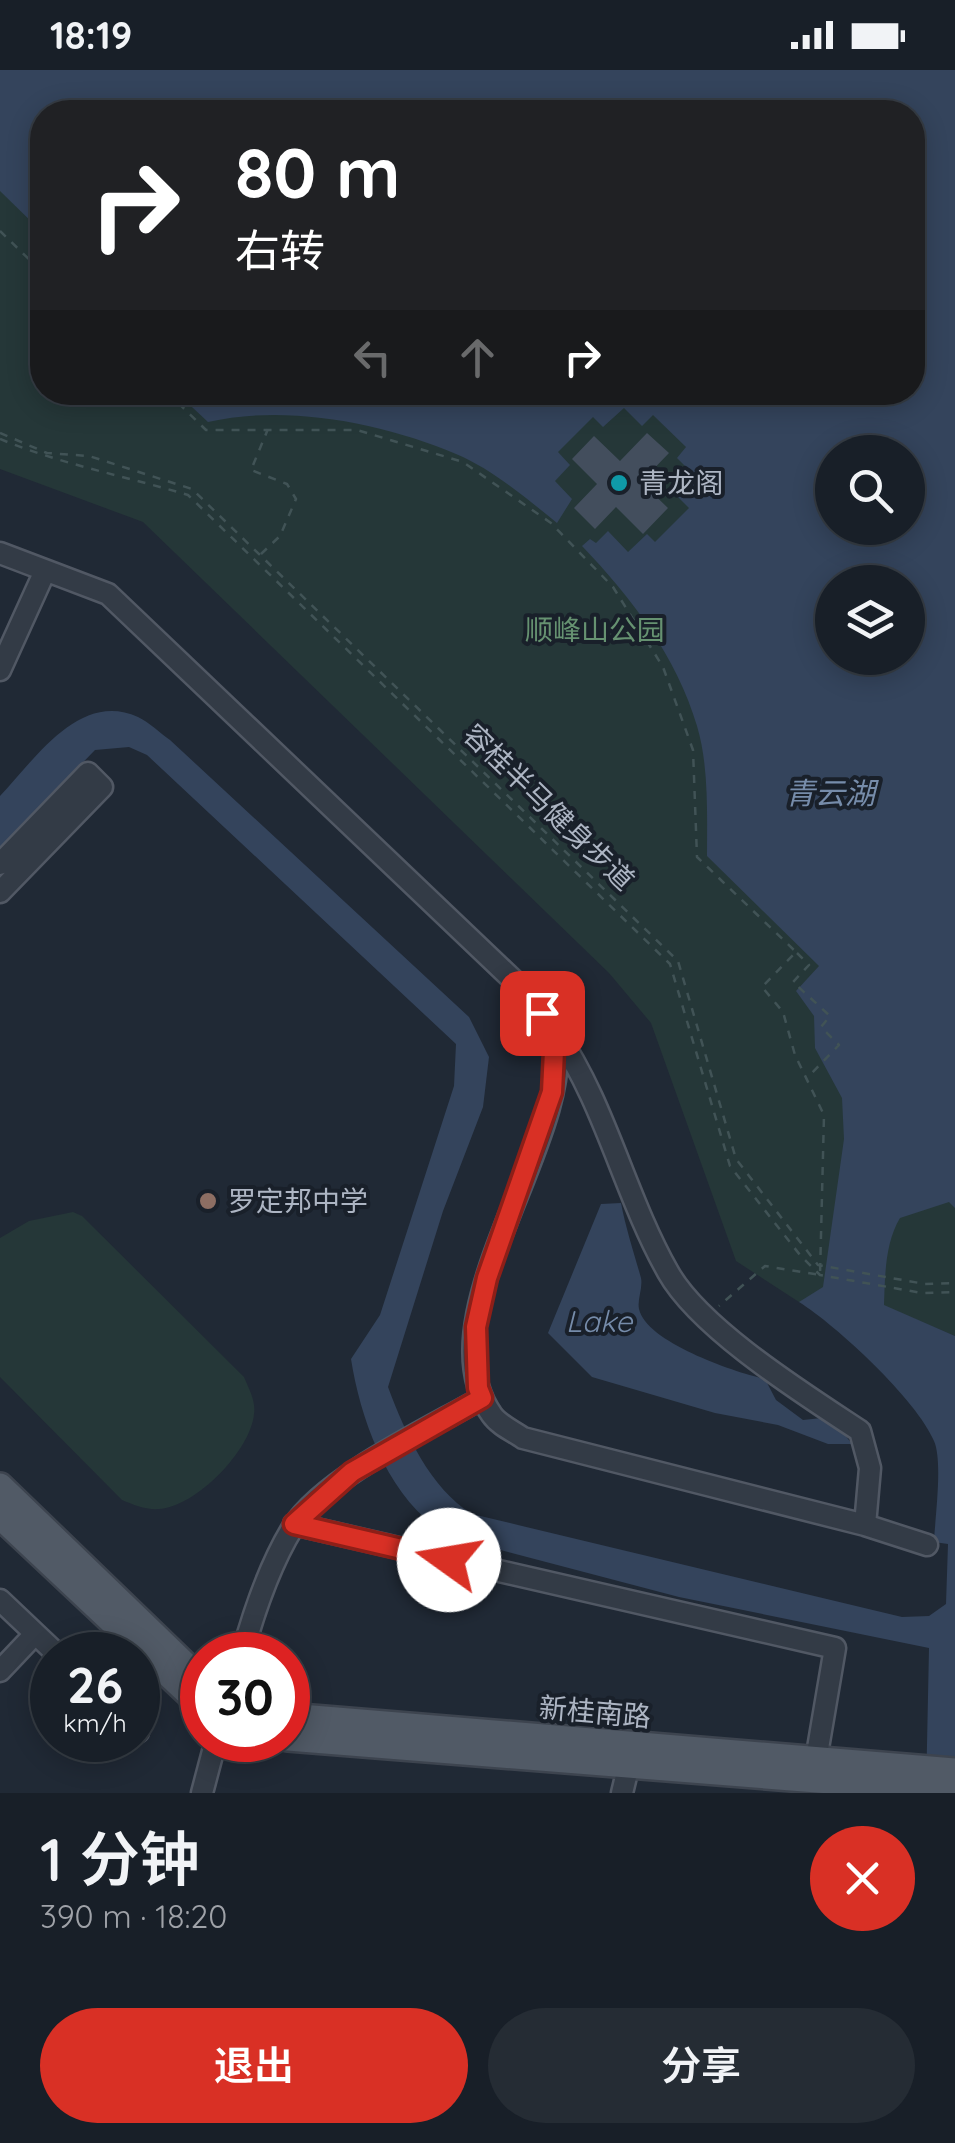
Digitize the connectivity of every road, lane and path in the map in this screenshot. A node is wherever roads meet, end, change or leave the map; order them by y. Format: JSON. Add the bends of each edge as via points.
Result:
{"nodes":[{"id":1,"x":0,"y":231,"type":"edge"},
{"id":2,"x":30,"y":260,"type":"edge"},
{"id":3,"x":180,"y":405,"type":"edge"},
{"id":4,"x":269,"y":428,"type":"junction"},
{"id":5,"x":0,"y":436,"type":"edge"},
{"id":6,"x":0,"y":553,"type":"edge"},
{"id":7,"x":260,"y":555,"type":"junction"},
{"id":8,"x":45,"y":571,"type":"junction"},
{"id":9,"x":0,"y":670,"type":"edge"},
{"id":10,"x":0,"y":864,"type":"edge"},
{"id":11,"x":0,"y":892,"type":"edge"},
{"id":12,"x":796,"y":952,"type":"junction"},
{"id":13,"x":555,"y":1030,"type":"junction"},
{"id":14,"x":806,"y":1079,"type":"junction"},
{"id":15,"x":818,"y":1265,"type":"junction"},
{"id":16,"x":820,"y":1275,"type":"junction"},
{"id":17,"x":955,"y":1284,"type":"edge"},
{"id":18,"x":955,"y":1292,"type":"edge"},
{"id":19,"x":707,"y":1317,"type":"junction"},
{"id":20,"x":482,"y":1398,"type":"junction"},
{"id":21,"x":0,"y":1486,"type":"edge"},
{"id":22,"x":1,"y":1519,"type":"edge"},
{"id":23,"x":294,"y":1524,"type":"junction"},
{"id":24,"x":864,"y":1524,"type":"junction"},
{"id":25,"x":926,"y":1545,"type":"dead end"},
{"id":26,"x":0,"y":1600,"type":"edge"},
{"id":27,"x":33,"y":1632,"type":"edge"},
{"id":28,"x":248,"y":1632,"type":"edge"},
{"id":29,"x":30,"y":1639,"type":"edge"},
{"id":30,"x":180,"y":1660,"type":"edge"},
{"id":31,"x":0,"y":1671,"type":"edge"},
{"id":32,"x":180,"y":1686,"type":"edge"},
{"id":33,"x":310,"y":1718,"type":"edge"},
{"id":34,"x":310,"y":1740,"type":"edge"},
{"id":35,"x":816,"y":1760,"type":"junction"},
{"id":36,"x":210,"y":1762,"type":"edge"},
{"id":37,"x":630,"y":1764,"type":"junction"},
{"id":38,"x":955,"y":1772,"type":"edge"},
{"id":39,"x":896,"y":1775,"type":"junction"},
{"id":40,"x":955,"y":1791,"type":"edge"},
{"id":41,"x":202,"y":1793,"type":"edge"},
{"id":42,"x":622,"y":1793,"type":"edge"}],
"edges":[{"from":1,"to":2,"type":"path"},
{"from":3,"to":4,"type":"path","via":[[206,430]]},
{"from":4,"to":7,"type":"path","via":[[251,470],[287,484],[296,499],[280,536]]},
{"from":4,"to":12,"type":"path","via":[[358,430],[462,462],[551,523],[614,587],[663,667],[693,750],[697,857]]},
{"from":5,"to":7,"type":"path","name":"容桂半马健身步道","via":[[192,489]]},
{"from":5,"to":16,"type":"path","via":[[47,459],[188,495],[670,964],[730,1166]]},
{"from":6,"to":8,"type":"street"},
{"from":7,"to":15,"type":"path","name":"容桂半马健身步道","via":[[678,961],[736,1159]]},
{"from":8,"to":9,"type":"street"},
{"from":8,"to":13,"type":"street","via":[[108,594],[504,970]]},
{"from":10,"to":11,"type":"street","via":[[88,773],[102,787]]},
{"from":12,"to":14,"type":"path","via":[[762,988],[783,1012]]},
{"from":12,"to":14,"type":"path","via":[[809,965],[793,982],[830,1016],[821,1027],[839,1045]]},
{"from":13,"to":19,"type":"street","via":[[582,1072],[670,1276]]},
{"from":13,"to":20,"type":"street","via":[[552,1092],[476,1327]]},
{"from":14,"to":15,"type":"path","via":[[824,1115]]},
{"from":15,"to":16,"type":"path"},
{"from":15,"to":17,"type":"path"},
{"from":16,"to":18,"type":"path"},
{"from":16,"to":19,"type":"path","via":[[765,1266]]},
{"from":19,"to":24,"type":"street","via":[[860,1431],[870,1468]]},
{"from":20,"to":23,"type":"street","via":[[352,1472]]},
{"from":20,"to":24,"type":"street","via":[[495,1419],[523,1438]]},
{"from":21,"to":30,"type":"main road"},
{"from":22,"to":32,"type":"main road"},
{"from":23,"to":28,"type":"street"},
{"from":23,"to":35,"type":"street","via":[[835,1648]]},
{"from":24,"to":25,"type":"street"},
{"from":26,"to":27,"type":"street"},
{"from":29,"to":31,"type":"street"},
{"from":33,"to":35,"type":"main road","name":"新桂南路"},
{"from":34,"to":37,"type":"main road","name":"新桂南路"},
{"from":35,"to":39,"type":"main road","name":"新桂南路"},
{"from":36,"to":41,"type":"street"},
{"from":37,"to":39,"type":"main road","name":"新桂南路"},
{"from":37,"to":42,"type":"street"},
{"from":38,"to":39,"type":"main road"},
{"from":39,"to":40,"type":"main road"}]}
